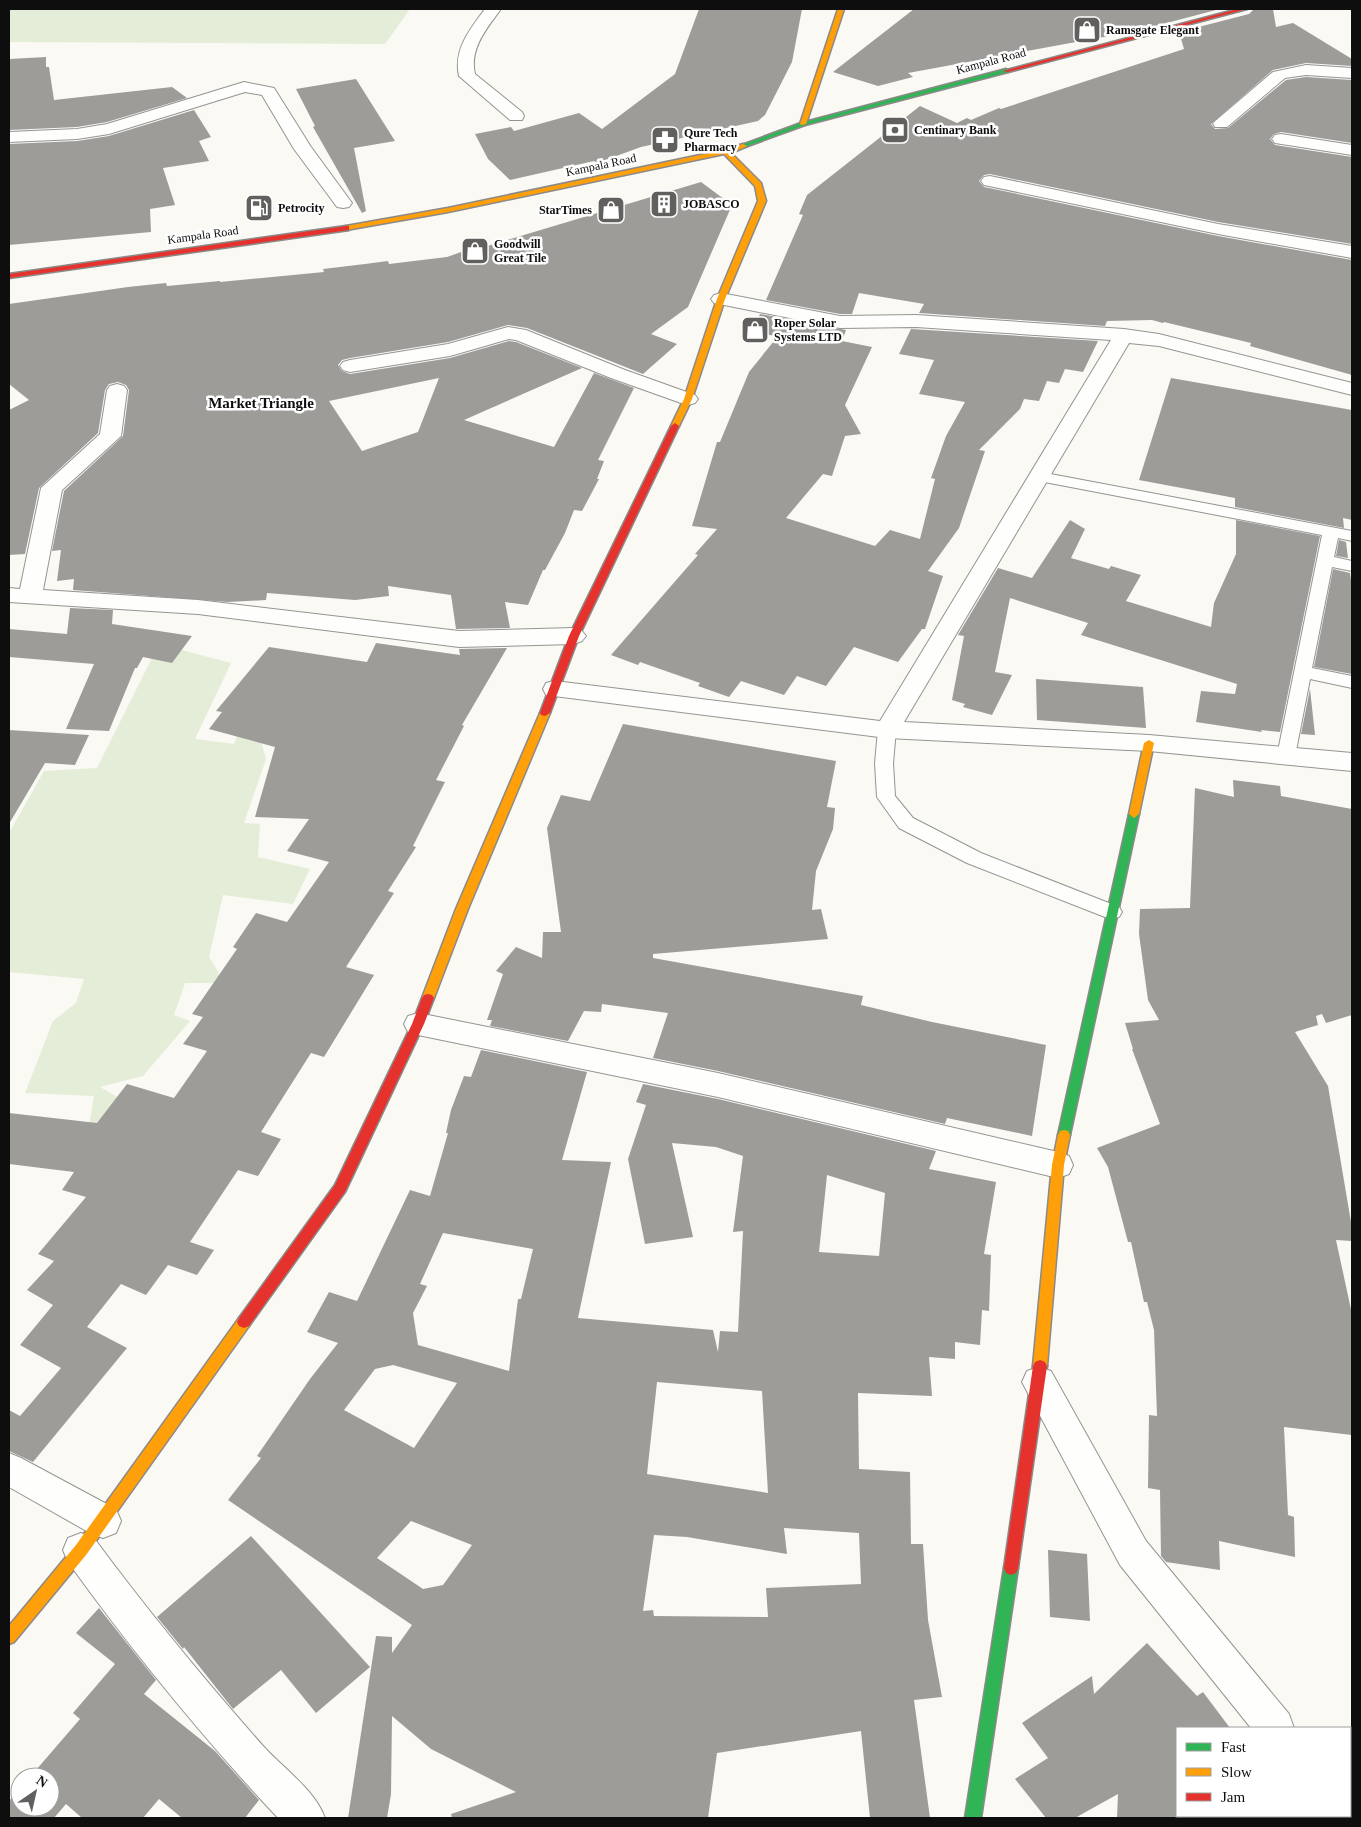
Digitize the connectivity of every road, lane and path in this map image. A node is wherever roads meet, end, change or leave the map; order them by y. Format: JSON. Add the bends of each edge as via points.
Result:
{"nodes":[{"id":1,"x":493,"y":9,"type":"edge"},
{"id":2,"x":842,"y":9,"type":"edge"},
{"id":3,"x":1244,"y":9,"type":"edge"},
{"id":4,"x":1352,"y":73,"type":"edge"},
{"id":5,"x":516,"y":116,"type":"dead end"},
{"id":6,"x":1221,"y":123,"type":"dead end"},
{"id":7,"x":803,"y":124,"type":"junction"},
{"id":8,"x":9,"y":137,"type":"edge"},
{"id":9,"x":1282,"y":139,"type":"dead end"},
{"id":10,"x":1352,"y":150,"type":"edge"},
{"id":11,"x":726,"y":152,"type":"junction"},
{"id":12,"x":990,"y":181,"type":"dead end"},
{"id":13,"x":343,"y":203,"type":"dead end"},
{"id":14,"x":1352,"y":252,"type":"edge"},
{"id":15,"x":9,"y":276,"type":"edge"},
{"id":16,"x":721,"y":299,"type":"junction"},
{"id":17,"x":1124,"y":335,"type":"junction"},
{"id":18,"x":350,"y":366,"type":"dead end"},
{"id":19,"x":1352,"y":389,"type":"edge"},
{"id":20,"x":117,"y":390,"type":"dead end"},
{"id":21,"x":688,"y":398,"type":"junction"},
{"id":22,"x":1040,"y":476,"type":"junction"},
{"id":23,"x":1331,"y":532,"type":"junction"},
{"id":24,"x":1352,"y":536,"type":"edge"},
{"id":25,"x":1325,"y":560,"type":"junction"},
{"id":26,"x":1352,"y":566,"type":"edge"},
{"id":27,"x":19,"y":595,"type":"edge"},
{"id":28,"x":574,"y":636,"type":"junction"},
{"id":29,"x":1303,"y":672,"type":"junction"},
{"id":30,"x":1352,"y":682,"type":"edge"},
{"id":31,"x":555,"y":689,"type":"junction"},
{"id":32,"x":887,"y":730,"type":"junction"},
{"id":33,"x":1148,"y":743,"type":"junction"},
{"id":34,"x":1286,"y":756,"type":"junction"},
{"id":35,"x":1352,"y":762,"type":"edge"},
{"id":36,"x":1112,"y":912,"type":"junction"},
{"id":37,"x":418,"y":1024,"type":"junction"},
{"id":38,"x":1058,"y":1165,"type":"junction"},
{"id":39,"x":1039,"y":1382,"type":"junction"},
{"id":40,"x":9,"y":1469,"type":"edge"},
{"id":41,"x":103,"y":1521,"type":"junction"},
{"id":42,"x":81,"y":1550,"type":"junction"},
{"id":43,"x":9,"y":1637,"type":"edge"},
{"id":44,"x":1274,"y":1727,"type":"edge"},
{"id":45,"x":305,"y":1818,"type":"edge"},
{"id":46,"x":973,"y":1818,"type":"edge"}],
"edges":[{"from":1,"to":5,"type":"street","via":[[471,42],[464,68],[467,76]]},
{"from":2,"to":7,"type":"street"},
{"from":3,"to":7,"type":"street","name":"Kampala Road"},
{"from":4,"to":6,"type":"street","via":[[1299,70],[1279,75]]},
{"from":7,"to":11,"type":"street","name":"Kampala Road"},
{"from":8,"to":13,"type":"street","via":[[109,129],[220,93],[255,87],[268,91],[303,149]]},
{"from":9,"to":10,"type":"street"},
{"from":11,"to":15,"type":"street","name":"Kampala Road","via":[[448,210],[306,234]]},
{"from":11,"to":16,"type":"street","via":[[758,185],[762,201]]},
{"from":12,"to":14,"type":"street","via":[[1218,229]]},
{"from":16,"to":17,"type":"street","via":[[840,322],[916,321]]},
{"from":16,"to":21,"type":"street"},
{"from":17,"to":19,"type":"street","via":[[1159,340]]},
{"from":17,"to":22,"type":"street"},
{"from":18,"to":21,"type":"street","via":[[450,350],[508,333],[519,334]]},
{"from":20,"to":27,"type":"street","via":[[110,436],[52,488]]},
{"from":21,"to":28,"type":"street"},
{"from":22,"to":23,"type":"lane"},
{"from":22,"to":32,"type":"street"},
{"from":23,"to":24,"type":"lane"},
{"from":23,"to":25,"type":"lane"},
{"from":25,"to":26,"type":"lane"},
{"from":25,"to":29,"type":"lane"},
{"from":27,"to":28,"type":"street","via":[[198,607],[459,639]]},
{"from":28,"to":31,"type":"street"},
{"from":29,"to":30,"type":"lane"},
{"from":29,"to":34,"type":"lane"},
{"from":31,"to":32,"type":"street"},
{"from":31,"to":37,"type":"street","via":[[462,909]]},
{"from":32,"to":33,"type":"street"},
{"from":32,"to":36,"type":"lane","via":[[884,763],[886,797],[906,823],[974,858]]},
{"from":33,"to":34,"type":"street"},
{"from":33,"to":36,"type":"street"},
{"from":34,"to":35,"type":"street"},
{"from":36,"to":38,"type":"street"},
{"from":37,"to":38,"type":"street","via":[[718,1085]]},
{"from":37,"to":41,"type":"street","via":[[340,1188]]},
{"from":38,"to":39,"type":"street"},
{"from":39,"to":44,"type":"street","via":[[1133,1553]]},
{"from":39,"to":46,"type":"street"},
{"from":40,"to":41,"type":"street"},
{"from":41,"to":42,"type":"street"},
{"from":42,"to":43,"type":"street"},
{"from":42,"to":45,"type":"street","via":[[133,1622],[251,1761]]}]}
